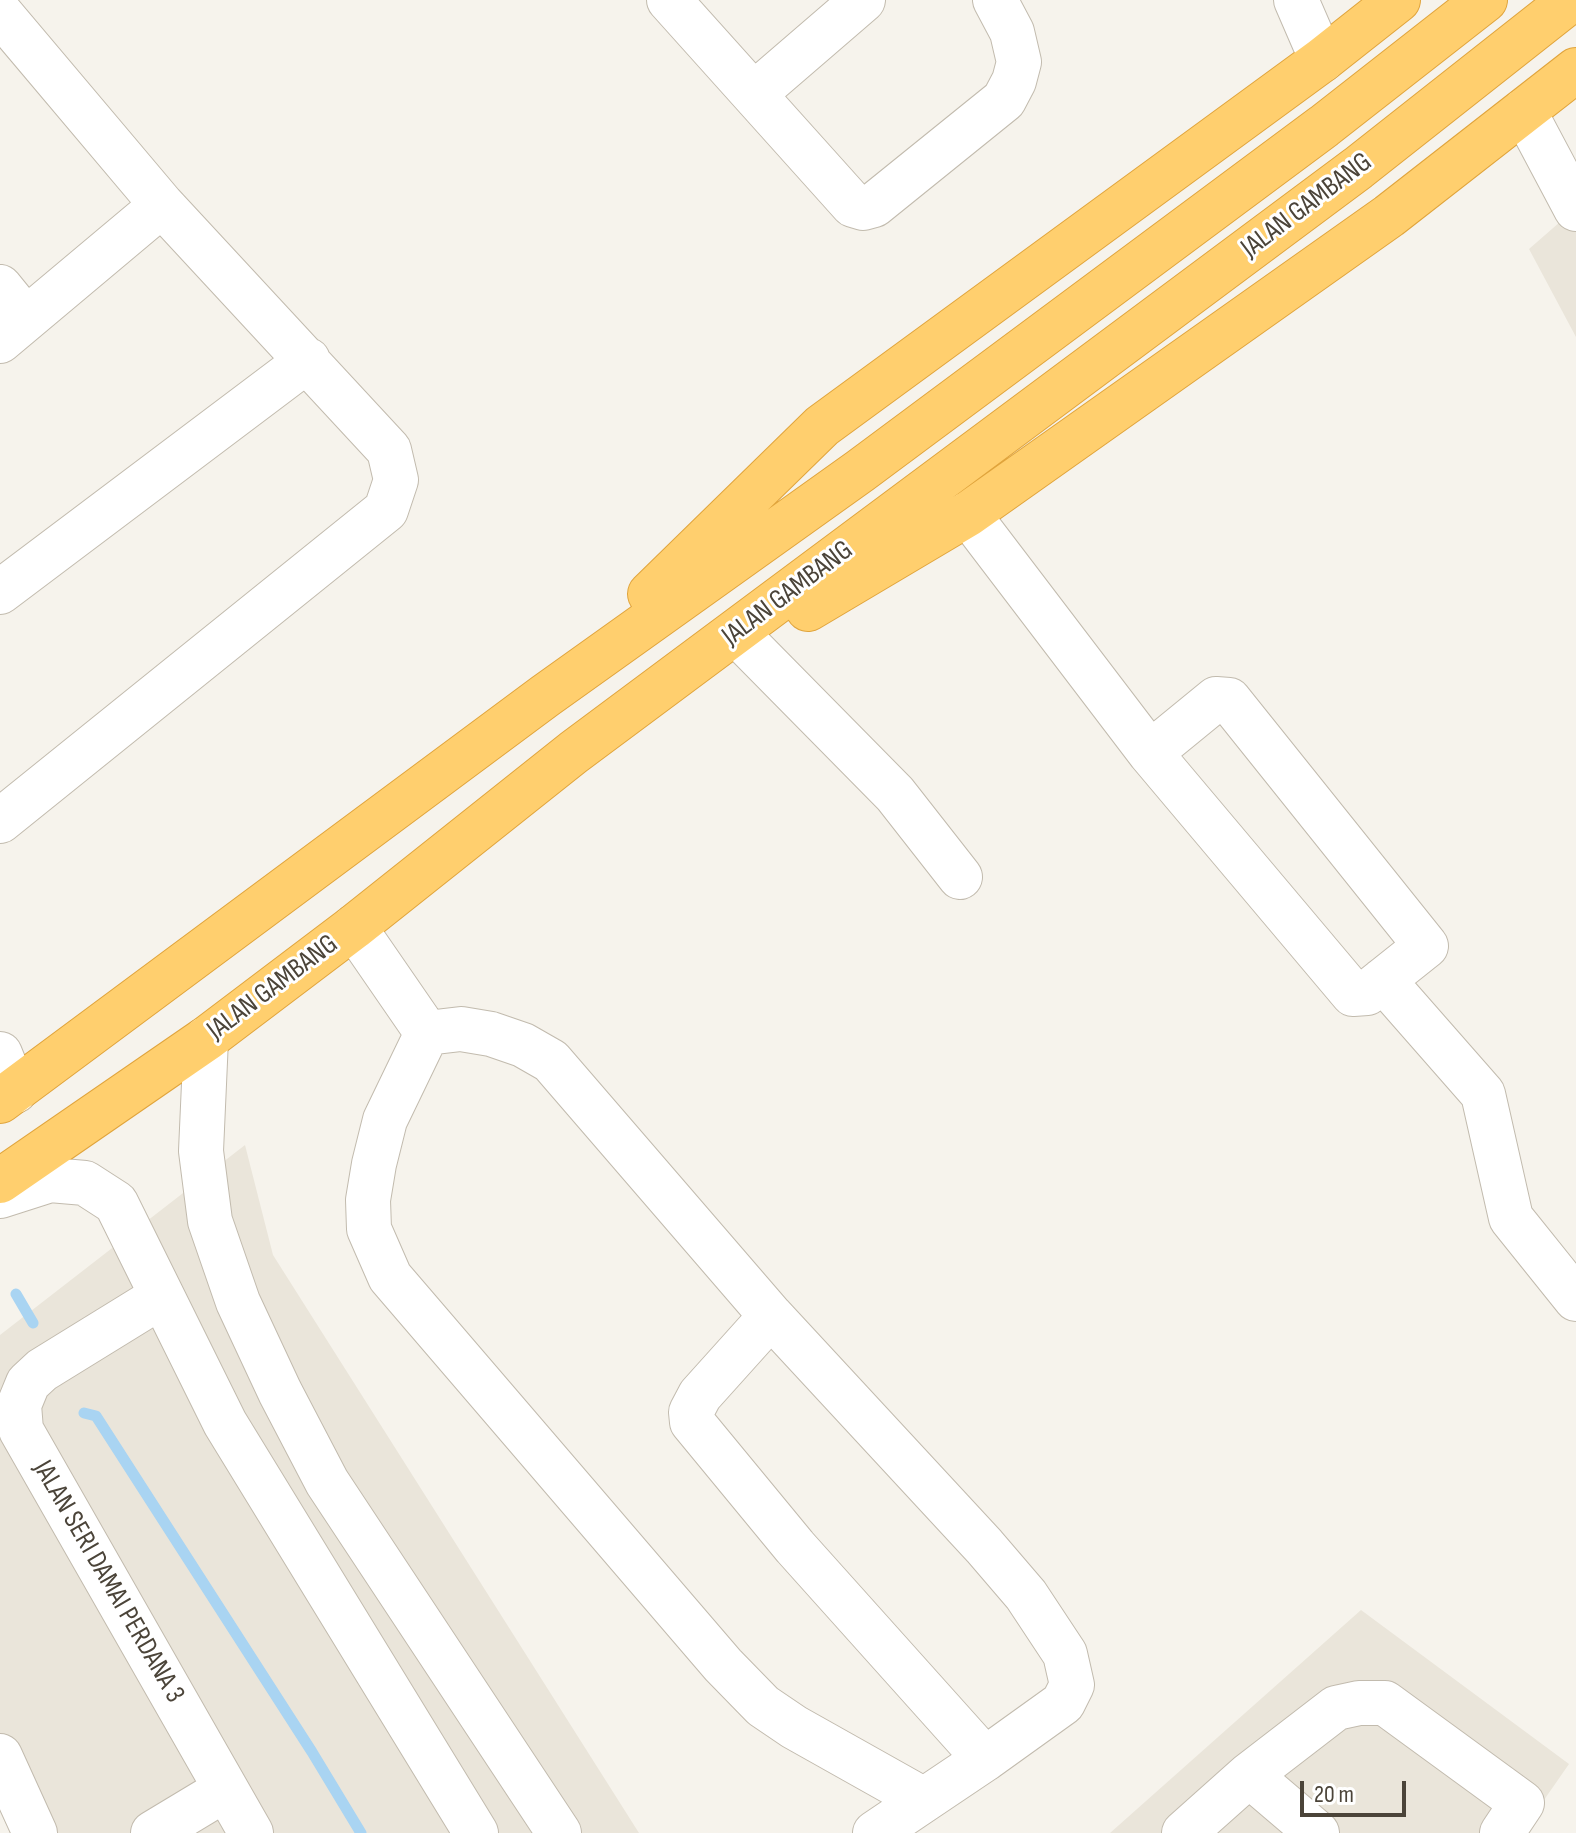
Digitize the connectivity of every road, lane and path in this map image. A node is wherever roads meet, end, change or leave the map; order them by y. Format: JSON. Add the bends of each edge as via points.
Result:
{"nodes":[{"id":1,"x":669,"y":0,"type":"edge"},
{"id":2,"x":863,"y":0,"type":"edge"},
{"id":3,"x":995,"y":0,"type":"edge"},
{"id":4,"x":1296,"y":0,"type":"edge"},
{"id":5,"x":1398,"y":0,"type":"edge"},
{"id":6,"x":1485,"y":0,"type":"edge"},
{"id":7,"x":1571,"y":0,"type":"edge"},
{"id":8,"x":0,"y":13,"type":"edge"},
{"id":9,"x":1322,"y":60,"type":"junction"},
{"id":10,"x":1576,"y":70,"type":"edge"},
{"id":11,"x":754,"y":94,"type":"junction"},
{"id":12,"x":1524,"y":111,"type":"junction"},
{"id":13,"x":162,"y":205,"type":"junction"},
{"id":14,"x":1576,"y":209,"type":"edge"},
{"id":15,"x":9,"y":315,"type":"edge"},
{"id":16,"x":308,"y":360,"type":"junction"},
{"id":17,"x":968,"y":514,"type":"junction"},
{"id":18,"x":0,"y":592,"type":"edge"},
{"id":19,"x":748,"y":645,"type":"junction"},
{"id":20,"x":545,"y":696,"type":"junction"},
{"id":21,"x":574,"y":752,"type":"junction"},
{"id":22,"x":1150,"y":753,"type":"junction"},
{"id":23,"x":0,"y":821,"type":"edge"},
{"id":24,"x":960,"y":877,"type":"dead end"},
{"id":25,"x":354,"y":927,"type":"junction"},
{"id":26,"x":1383,"y":980,"type":"junction"},
{"id":27,"x":427,"y":1033,"type":"junction"},
{"id":28,"x":206,"y":1039,"type":"junction"},
{"id":29,"x":5,"y":1082,"type":"edge"},
{"id":30,"x":0,"y":1181,"type":"edge"},
{"id":31,"x":0,"y":1196,"type":"edge"},
{"id":32,"x":162,"y":1296,"type":"junction"},
{"id":33,"x":1576,"y":1299,"type":"edge"},
{"id":34,"x":771,"y":1316,"type":"junction"},
{"id":35,"x":10,"y":1439,"type":"edge"},
{"id":36,"x":0,"y":1756,"type":"edge"},
{"id":37,"x":985,"y":1759,"type":"junction"},
{"id":38,"x":1249,"y":1775,"type":"junction"},
{"id":39,"x":226,"y":1789,"type":"junction"},
{"id":40,"x":924,"y":1800,"type":"junction"},
{"id":41,"x":1512,"y":1818,"type":"edge"},
{"id":42,"x":35,"y":1833,"type":"edge"},
{"id":43,"x":153,"y":1833,"type":"edge"},
{"id":44,"x":251,"y":1833,"type":"edge"},
{"id":45,"x":476,"y":1833,"type":"edge"},
{"id":46,"x":559,"y":1833,"type":"edge"},
{"id":47,"x":875,"y":1833,"type":"edge"},
{"id":48,"x":1184,"y":1833,"type":"edge"},
{"id":49,"x":1317,"y":1833,"type":"edge"}],
"edges":[{"from":1,"to":11,"type":"street"},
{"from":2,"to":11,"type":"street"},
{"from":3,"to":11,"type":"street","via":[[1012,32],[1019,62],[1004,100],[874,205],[853,205]]},
{"from":4,"to":9,"type":"street"},
{"from":5,"to":9,"type":"highway"},
{"from":6,"to":20,"type":"highway","name":"JALAN GAMBANG","via":[[860,471]]},
{"from":7,"to":21,"type":"highway","name":"JALAN GAMBANG","via":[[1358,168]]},
{"from":8,"to":13,"type":"street"},
{"from":9,"to":20,"type":"highway","via":[[822,426]]},
{"from":10,"to":12,"type":"highway"},
{"from":12,"to":14,"type":"street"},
{"from":12,"to":17,"type":"highway","via":[[1389,216]]},
{"from":13,"to":15,"type":"street"},
{"from":13,"to":16,"type":"street"},
{"from":16,"to":18,"type":"street"},
{"from":16,"to":23,"type":"street","via":[[389,450],[396,480],[386,510]]},
{"from":17,"to":19,"type":"highway"},
{"from":17,"to":22,"type":"street"},
{"from":19,"to":21,"type":"highway"},
{"from":19,"to":24,"type":"street","via":[[895,794]]},
{"from":20,"to":29,"type":"highway","name":"JALAN GAMBANG"},
{"from":21,"to":25,"type":"highway","name":"JALAN GAMBANG"},
{"from":22,"to":26,"type":"street","via":[[1353,994],[1367,993]]},
{"from":22,"to":26,"type":"street","via":[[1216,699],[1229,700],[1426,946]]},
{"from":25,"to":27,"type":"street"},
{"from":25,"to":28,"type":"highway","name":"JALAN GAMBANG"},
{"from":26,"to":33,"type":"street","via":[[1483,1094],[1511,1218]]},
{"from":27,"to":34,"type":"street","via":[[461,1029],[491,1034],[551,1061]]},
{"from":27,"to":40,"type":"street","via":[[385,1120],[368,1200],[369,1229],[390,1277],[763,1706]]},
{"from":28,"to":30,"type":"highway","name":"JALAN GAMBANG"},
{"from":28,"to":46,"type":"street","via":[[201,1151],[210,1221],[238,1302],[327,1482]]},
{"from":31,"to":32,"type":"street","via":[[50,1180],[85,1183],[116,1203]]},
{"from":32,"to":35,"type":"street","name":"JALAN SERI DAMAI PERDANA 3","via":[[28,1383]]},
{"from":32,"to":45,"type":"street","via":[[225,1423]]},
{"from":34,"to":37,"type":"street","via":[[700,1395],[692,1422],[795,1547]]},
{"from":34,"to":37,"type":"street","via":[[984,1546],[1026,1595],[1065,1654],[1072,1685],[1063,1703]]},
{"from":35,"to":39,"type":"street","name":"JALAN SERI DAMAI PERDANA 3"},
{"from":36,"to":42,"type":"street"},
{"from":37,"to":40,"type":"street"},
{"from":38,"to":41,"type":"street","via":[[1336,1708],[1385,1703]]},
{"from":38,"to":48,"type":"street"},
{"from":38,"to":49,"type":"street"},
{"from":39,"to":43,"type":"street"},
{"from":39,"to":44,"type":"street","name":"JALAN SERI DAMAI PERDANA 3"},
{"from":40,"to":47,"type":"street"}]}
